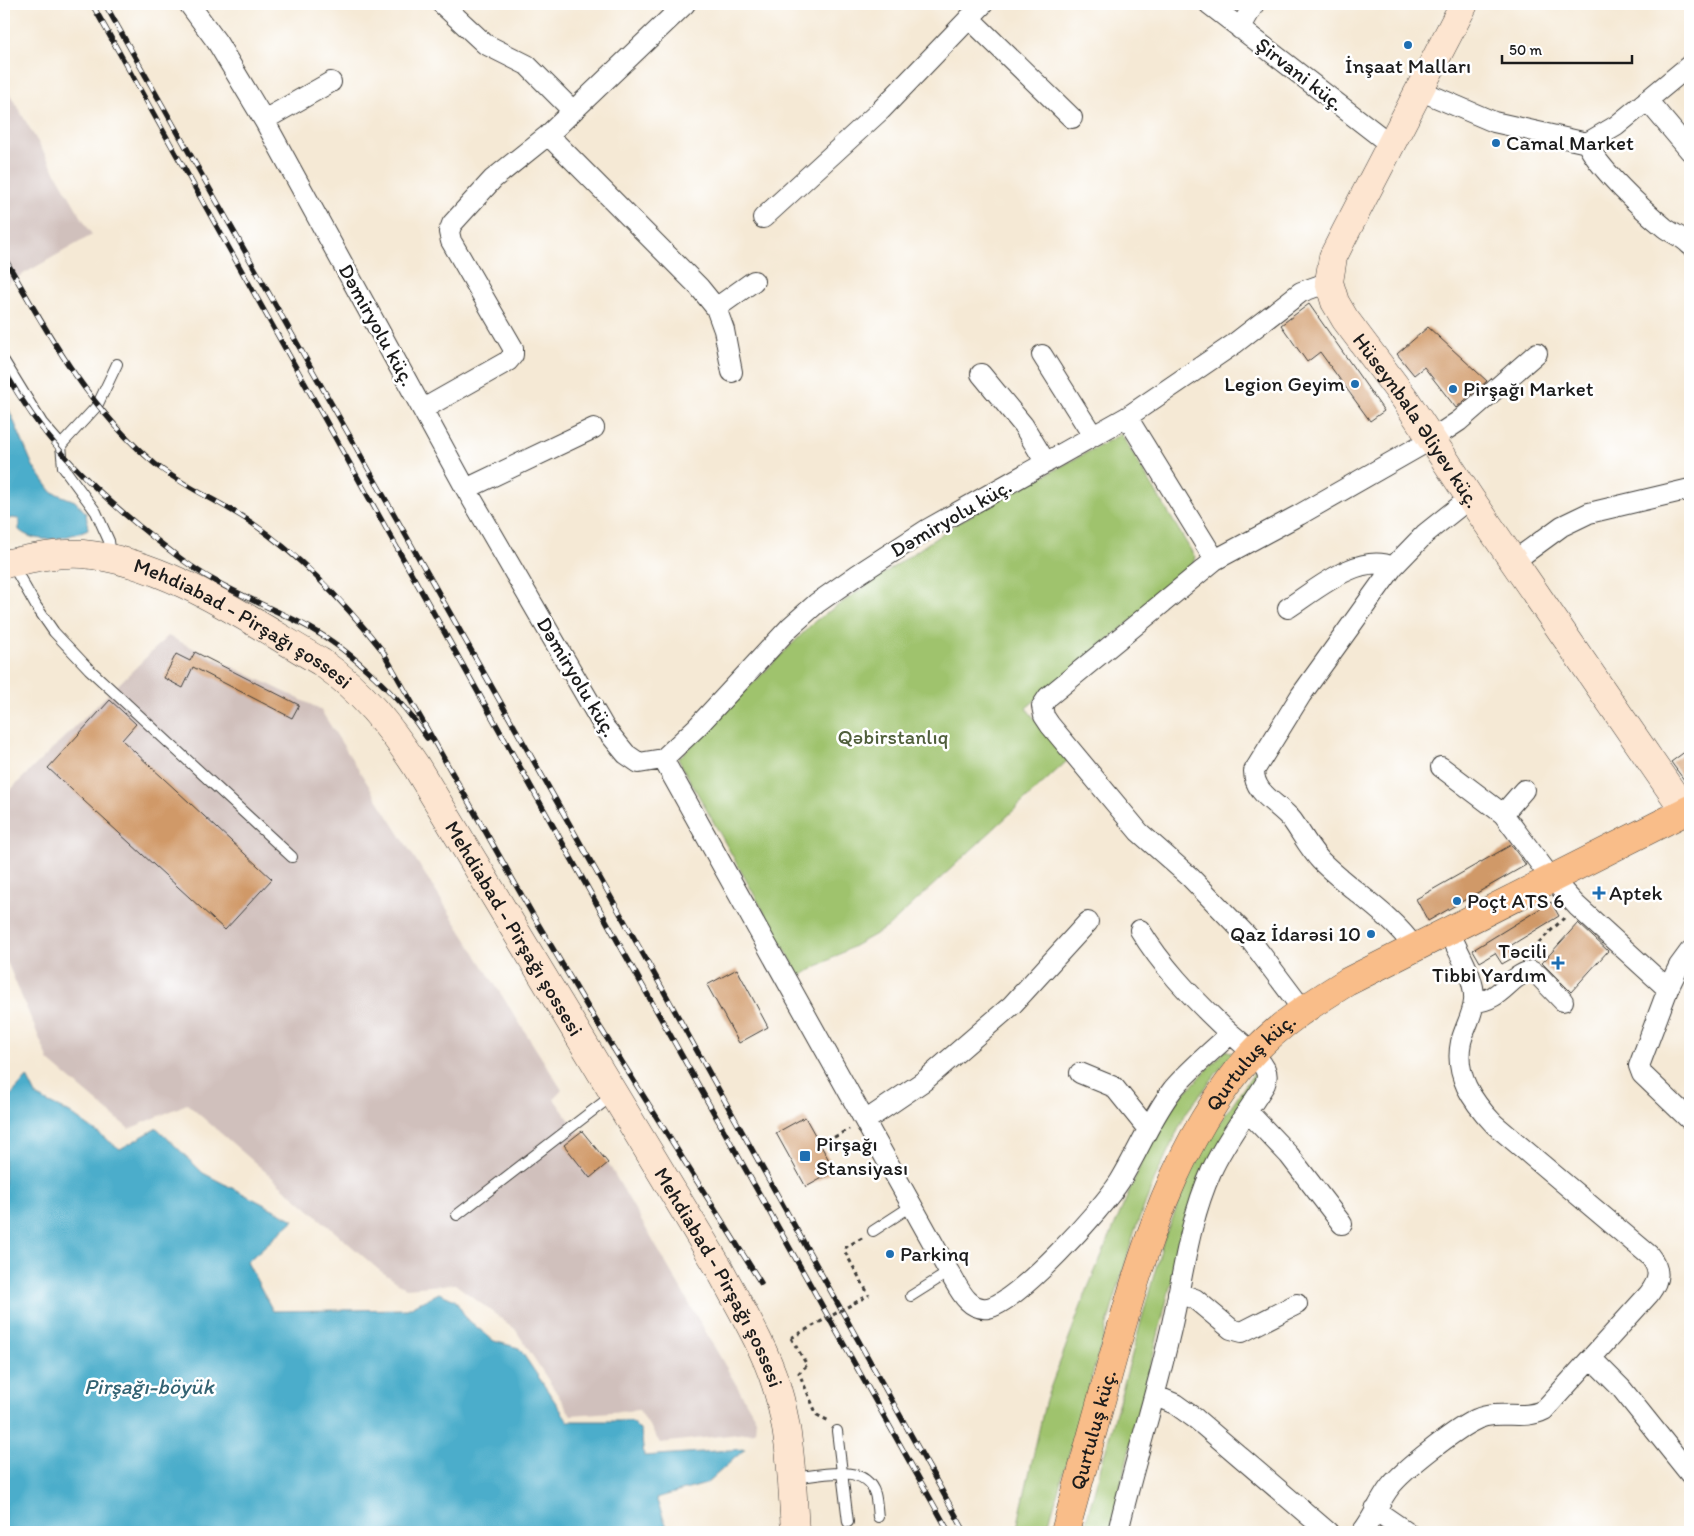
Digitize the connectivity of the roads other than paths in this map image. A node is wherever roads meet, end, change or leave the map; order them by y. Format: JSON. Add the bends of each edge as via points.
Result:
{"nodes":[{"id":1,"x":189,"y":4,"type":"edge"},
{"id":2,"x":685,"y":4,"type":"edge"},
{"id":3,"x":983,"y":4,"type":"edge"},
{"id":4,"x":1209,"y":4,"type":"edge"},
{"id":5,"x":1254,"y":4,"type":"edge"},
{"id":6,"x":1464,"y":4,"type":"edge"},
{"id":7,"x":454,"y":8,"type":"edge"},
{"id":8,"x":969,"y":18,"type":"junction"},
{"id":9,"x":1240,"y":29,"type":"junction"},
{"id":10,"x":1690,"y":65,"type":"edge"},
{"id":11,"x":331,"y":82,"type":"dead end"},
{"id":12,"x":1419,"y":90,"type":"junction"},
{"id":13,"x":1647,"y":100,"type":"junction"},
{"id":14,"x":572,"y":110,"type":"junction"},
{"id":15,"x":1072,"y":118,"type":"dead end"},
{"id":16,"x":264,"y":120,"type":"junction"},
{"id":17,"x":548,"y":135,"type":"junction"},
{"id":18,"x":1587,"y":142,"type":"junction"},
{"id":19,"x":1391,"y":144,"type":"junction"},
{"id":20,"x":1690,"y":151,"type":"edge"},
{"id":21,"x":763,"y":218,"type":"dead end"},
{"id":22,"x":1690,"y":245,"type":"edge"},
{"id":23,"x":754,"y":280,"type":"dead end"},
{"id":24,"x":1329,"y":282,"type":"junction"},
{"id":25,"x":716,"y":308,"type":"junction"},
{"id":26,"x":1537,"y":353,"type":"dead end"},
{"id":27,"x":1042,"y":355,"type":"dead end"},
{"id":28,"x":4,"y":361,"type":"edge"},
{"id":29,"x":117,"y":364,"type":"dead end"},
{"id":30,"x":732,"y":372,"type":"dead end"},
{"id":31,"x":981,"y":374,"type":"dead end"},
{"id":32,"x":423,"y":409,"type":"junction"},
{"id":33,"x":1127,"y":417,"type":"junction"},
{"id":34,"x":594,"y":428,"type":"dead end"},
{"id":35,"x":1093,"y":436,"type":"junction"},
{"id":36,"x":1432,"y":438,"type":"junction"},
{"id":37,"x":61,"y":445,"type":"junction"},
{"id":38,"x":1046,"y":463,"type":"junction"},
{"id":39,"x":466,"y":489,"type":"junction"},
{"id":40,"x":1690,"y":489,"type":"edge"},
{"id":41,"x":1470,"y":498,"type":"junction"},
{"id":42,"x":111,"y":558,"type":"junction"},
{"id":43,"x":1215,"y":560,"type":"junction"},
{"id":44,"x":1514,"y":561,"type":"junction"},
{"id":45,"x":7,"y":563,"type":"edge"},
{"id":46,"x":1393,"y":567,"type":"junction"},
{"id":47,"x":1288,"y":608,"type":"dead end"},
{"id":48,"x":663,"y":759,"type":"junction"},
{"id":49,"x":1441,"y":767,"type":"dead end"},
{"id":50,"x":1524,"y":790,"type":"dead end"},
{"id":51,"x":1688,"y":810,"type":"edge"},
{"id":52,"x":1502,"y":814,"type":"junction"},
{"id":53,"x":292,"y":857,"type":"dead end"},
{"id":54,"x":1551,"y":878,"type":"junction"},
{"id":55,"x":1088,"y":922,"type":"dead end"},
{"id":56,"x":1448,"y":929,"type":"junction"},
{"id":57,"x":1140,"y":930,"type":"dead end"},
{"id":58,"x":1414,"y":947,"type":"junction"},
{"id":59,"x":1690,"y":951,"type":"edge"},
{"id":60,"x":1668,"y":989,"type":"junction"},
{"id":61,"x":1563,"y":1001,"type":"dead end"},
{"id":62,"x":1474,"y":1002,"type":"junction"},
{"id":63,"x":1303,"y":1010,"type":"junction"},
{"id":64,"x":1230,"y":1034,"type":"junction"},
{"id":65,"x":1252,"y":1054,"type":"junction"},
{"id":66,"x":1080,"y":1073,"type":"dead end"},
{"id":67,"x":614,"y":1095,"type":"junction"},
{"id":68,"x":1248,"y":1112,"type":"junction"},
{"id":69,"x":1690,"y":1120,"type":"edge"},
{"id":70,"x":865,"y":1121,"type":"junction"},
{"id":71,"x":1146,"y":1128,"type":"junction"},
{"id":72,"x":912,"y":1205,"type":"junction"},
{"id":73,"x":457,"y":1215,"type":"dead end"},
{"id":74,"x":1342,"y":1224,"type":"dead end"},
{"id":75,"x":873,"y":1231,"type":"road end"},
{"id":76,"x":949,"y":1272,"type":"junction"},
{"id":77,"x":1178,"y":1293,"type":"junction"},
{"id":78,"x":911,"y":1296,"type":"dead end"},
{"id":79,"x":1297,"y":1304,"type":"dead end"},
{"id":80,"x":1591,"y":1358,"type":"junction"},
{"id":81,"x":1156,"y":1396,"type":"junction"},
{"id":82,"x":837,"y":1431,"type":"road end"},
{"id":83,"x":843,"y":1473,"type":"junction"},
{"id":84,"x":1690,"y":1474,"type":"edge"},
{"id":85,"x":792,"y":1478,"type":"junction"},
{"id":86,"x":1375,"y":1510,"type":"junction"},
{"id":87,"x":878,"y":1517,"type":"dead end"},
{"id":88,"x":848,"y":1522,"type":"dead end"},
{"id":89,"x":795,"y":1532,"type":"edge"},
{"id":90,"x":1065,"y":1532,"type":"edge"},
{"id":91,"x":1118,"y":1532,"type":"edge"},
{"id":92,"x":1328,"y":1532,"type":"edge"},
{"id":93,"x":1362,"y":1532,"type":"edge"},
{"id":94,"x":1407,"y":1532,"type":"edge"}],
"edges":[{"from":1,"to":16,"type":"street","name":"Dəmiryolu küç.","via":[[217,42]]},
{"from":2,"to":14,"type":"street"},
{"from":3,"to":8,"type":"street"},
{"from":4,"to":9,"type":"street","name":"Şirvani küç."},
{"from":5,"to":9,"type":"street"},
{"from":6,"to":12,"type":"main road"},
{"from":7,"to":14,"type":"street","via":[[485,44],[527,65]]},
{"from":8,"to":15,"type":"street"},
{"from":8,"to":21,"type":"street","via":[[881,110]]},
{"from":9,"to":19,"type":"street","name":"Şirvani küç."},
{"from":10,"to":13,"type":"street"},
{"from":11,"to":16,"type":"street"},
{"from":12,"to":18,"type":"street","via":[[1494,122]]},
{"from":12,"to":19,"type":"main road"},
{"from":13,"to":18,"type":"street","via":[[1616,126]]},
{"from":13,"to":20,"type":"street"},
{"from":14,"to":17,"type":"street"},
{"from":16,"to":32,"type":"street","name":"Dəmiryolu küç."},
{"from":17,"to":25,"type":"street"},
{"from":17,"to":32,"type":"street","via":[[493,179],[452,224],[449,232],[451,241],[513,348],[513,355]]},
{"from":18,"to":22,"type":"street","via":[[1602,168],[1665,228]]},
{"from":19,"to":24,"type":"main road","via":[[1337,249]]},
{"from":23,"to":25,"type":"street"},
{"from":24,"to":33,"type":"street","name":"Dəmiryolu küç.","via":[[1295,296],[1234,344]]},
{"from":24,"to":36,"type":"main road","name":"Hüseynbala Əliyev küç.","via":[[1345,319]]},
{"from":25,"to":30,"type":"street"},
{"from":26,"to":36,"type":"street","via":[[1460,420]]},
{"from":27,"to":35,"type":"street"},
{"from":28,"to":37,"type":"lane","via":[[42,424]]},
{"from":29,"to":37,"type":"lane","via":[[97,406]]},
{"from":31,"to":38,"type":"street","via":[[1023,425]]},
{"from":32,"to":39,"type":"street","name":"Dəmiryolu küç."},
{"from":33,"to":35,"type":"street","name":"Dəmiryolu küç."},
{"from":33,"to":43,"type":"street"},
{"from":34,"to":39,"type":"street"},
{"from":35,"to":38,"type":"street","name":"Dəmiryolu küç."},
{"from":36,"to":41,"type":"main road","name":"Hüseynbala Əliyev küç."},
{"from":36,"to":43,"type":"street"},
{"from":37,"to":42,"type":"lane","via":[[63,467],[96,512],[109,541]]},
{"from":38,"to":48,"type":"street","name":"Dəmiryolu küç.","via":[[928,529],[818,603],[790,627],[697,728]]},
{"from":39,"to":48,"type":"street","name":"Dəmiryolu küç.","via":[[604,727],[626,754],[639,763]]},
{"from":40,"to":44,"type":"street","via":[[1589,513],[1562,526]]},
{"from":41,"to":44,"type":"main road","name":"Hüseynbala Əliyev küç."},
{"from":41,"to":46,"type":"street","via":[[1426,533]]},
{"from":42,"to":45,"type":"main road","name":"Mehdiabad - Pirşağı şossesi","via":[[81,554]]},
{"from":42,"to":67,"type":"main road","name":"Mehdiabad - Pirşağı şossesi","via":[[171,578],[207,597],[321,662],[365,697],[416,766]]},
{"from":43,"to":63,"type":"street","via":[[1048,697],[1042,706],[1044,716],[1123,815],[1230,917]]},
{"from":44,"to":51,"type":"main road","name":"Hüseynbala Əliyev küç."},
{"from":45,"to":53,"type":"lane","via":[[54,632],[89,669]]},
{"from":46,"to":47,"type":"street","via":[[1381,562],[1364,563],[1347,570]]},
{"from":46,"to":58,"type":"street","via":[[1301,695],[1254,770],[1254,782],[1292,820],[1306,844],[1322,861],[1391,920]]},
{"from":48,"to":70,"type":"street"},
{"from":49,"to":52,"type":"street"},
{"from":50,"to":52,"type":"street"},
{"from":51,"to":54,"type":"main road","name":"Qurtuluş küç."},
{"from":52,"to":54,"type":"street"},
{"from":54,"to":56,"type":"main road","name":"Qurtuluş küç."},
{"from":54,"to":60,"type":"street"},
{"from":55,"to":70,"type":"street","via":[[1012,1005],[924,1081]]},
{"from":56,"to":58,"type":"main road","name":"Qurtuluş küç."},
{"from":56,"to":62,"type":"street","via":[[1473,986]]},
{"from":57,"to":64,"type":"street","via":[[1158,960]]},
{"from":58,"to":63,"type":"main road","name":"Qurtuluş küç.","via":[[1347,982]]},
{"from":59,"to":60,"type":"street"},
{"from":60,"to":69,"type":"street","via":[[1638,1066],[1642,1074]]},
{"from":61,"to":62,"type":"street","via":[[1531,972],[1524,973],[1496,997]]},
{"from":62,"to":80,"type":"street","via":[[1459,1059],[1467,1092],[1478,1108],[1649,1255],[1656,1265],[1657,1283]]},
{"from":63,"to":65,"type":"main road","name":"Qurtuluş küç."},
{"from":64,"to":65,"type":"street"},
{"from":64,"to":71,"type":"street","via":[[1173,1090]]},
{"from":65,"to":68,"type":"street","via":[[1265,1069],[1267,1077]]},
{"from":65,"to":90,"type":"main road","name":"Qurtuluş küç.","via":[[1206,1114],[1161,1208],[1124,1319]]},
{"from":66,"to":71,"type":"street","via":[[1114,1087]]},
{"from":67,"to":73,"type":"lane"},
{"from":67,"to":85,"type":"main road","name":"Mehdiabad - Pirşağı şossesi","via":[[719,1268],[768,1362],[783,1409]]},
{"from":68,"to":74,"type":"street","via":[[1300,1168]]},
{"from":68,"to":77,"type":"street","via":[[1212,1170],[1196,1208]]},
{"from":70,"to":72,"type":"street"},
{"from":71,"to":76,"type":"street","via":[[1120,1181],[1024,1287],[997,1304],[977,1307],[967,1301]]},
{"from":72,"to":75,"type":"lane"},
{"from":72,"to":76,"type":"street"},
{"from":76,"to":78,"type":"lane"},
{"from":77,"to":79,"type":"street","via":[[1196,1298],[1231,1329],[1242,1332]]},
{"from":77,"to":81,"type":"street"},
{"from":80,"to":84,"type":"street","via":[[1621,1388]]},
{"from":80,"to":86,"type":"street","via":[[1544,1410],[1532,1416],[1490,1415],[1462,1428],[1402,1474]]},
{"from":81,"to":91,"type":"street","via":[[1133,1466]]},
{"from":81,"to":92,"type":"street","via":[[1175,1404],[1196,1419]]},
{"from":82,"to":83,"type":"lane"},
{"from":83,"to":85,"type":"lane"},
{"from":83,"to":87,"type":"lane","via":[[856,1474],[871,1486]]},
{"from":83,"to":88,"type":"lane"},
{"from":85,"to":89,"type":"main road","name":"Mehdiabad - Pirşağı şossesi"},
{"from":86,"to":93,"type":"street"},
{"from":86,"to":94,"type":"street"}]}
